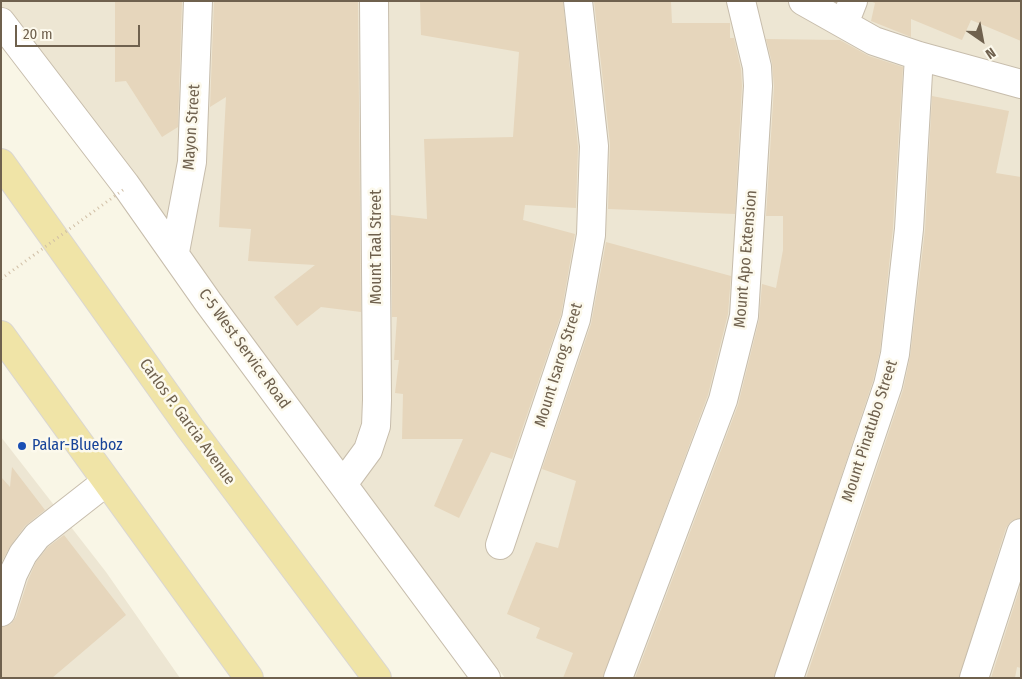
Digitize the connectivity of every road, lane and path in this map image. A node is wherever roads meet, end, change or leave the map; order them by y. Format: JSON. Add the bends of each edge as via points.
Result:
{"nodes":[{"id":1,"x":198,"y":1,"type":"edge"},
{"id":2,"x":374,"y":1,"type":"edge"},
{"id":3,"x":578,"y":1,"type":"edge"},
{"id":4,"x":741,"y":1,"type":"edge"},
{"id":5,"x":803,"y":1,"type":"edge"},
{"id":6,"x":849,"y":13,"type":"edge"},
{"id":7,"x":1,"y":22,"type":"edge"},
{"id":8,"x":919,"y":56,"type":"junction"},
{"id":9,"x":1021,"y":84,"type":"edge"},
{"id":10,"x":1,"y":163,"type":"edge"},
{"id":11,"x":123,"y":190,"type":"dead end"},
{"id":12,"x":174,"y":252,"type":"junction"},
{"id":13,"x":1,"y":279,"type":"edge"},
{"id":14,"x":1,"y":335,"type":"edge"},
{"id":15,"x":106,"y":482,"type":"junction"},
{"id":16,"x":344,"y":484,"type":"junction"},
{"id":17,"x":1021,"y":533,"type":"edge"},
{"id":18,"x":500,"y":545,"type":"dead end"},
{"id":19,"x":1,"y":612,"type":"edge"},
{"id":20,"x":249,"y":678,"type":"edge"},
{"id":21,"x":377,"y":678,"type":"edge"},
{"id":22,"x":486,"y":678,"type":"edge"},
{"id":23,"x":618,"y":678,"type":"edge"},
{"id":24,"x":789,"y":678,"type":"edge"},
{"id":25,"x":974,"y":678,"type":"edge"}],
"edges":[{"from":1,"to":12,"type":"street","name":"Mayon Street","via":[[192,162]]},
{"from":2,"to":16,"type":"street","name":"Mount Taal Street","via":[[378,400],[376,426],[368,450]]},
{"from":3,"to":18,"type":"street","name":"Mount Isarog Street","via":[[594,146],[591,235],[576,318]]},
{"from":4,"to":23,"type":"street","name":"Mount Apo Extension","via":[[757,67],[758,86],[744,316],[723,400]]},
{"from":5,"to":6,"type":"street"},
{"from":6,"to":8,"type":"street","via":[[874,40]]},
{"from":7,"to":12,"type":"street","name":"C-5 West Service Road"},
{"from":8,"to":9,"type":"street"},
{"from":8,"to":24,"type":"street","name":"Mount Pinatubo Street","via":[[909,229],[895,354],[888,385]]},
{"from":10,"to":21,"type":"main road","name":"Carlos P. Garcia Avenue","via":[[190,428]]},
{"from":11,"to":13,"type":"path","bridge":true},
{"from":12,"to":16,"type":"street","name":"C-5 West Service Road"},
{"from":14,"to":15,"type":"main road"},
{"from":15,"to":19,"type":"street","via":[[37,536],[13,574]]},
{"from":15,"to":20,"type":"main road"},
{"from":16,"to":22,"type":"street","name":"C-5 West Service Road"},
{"from":17,"to":25,"type":"street"}]}
